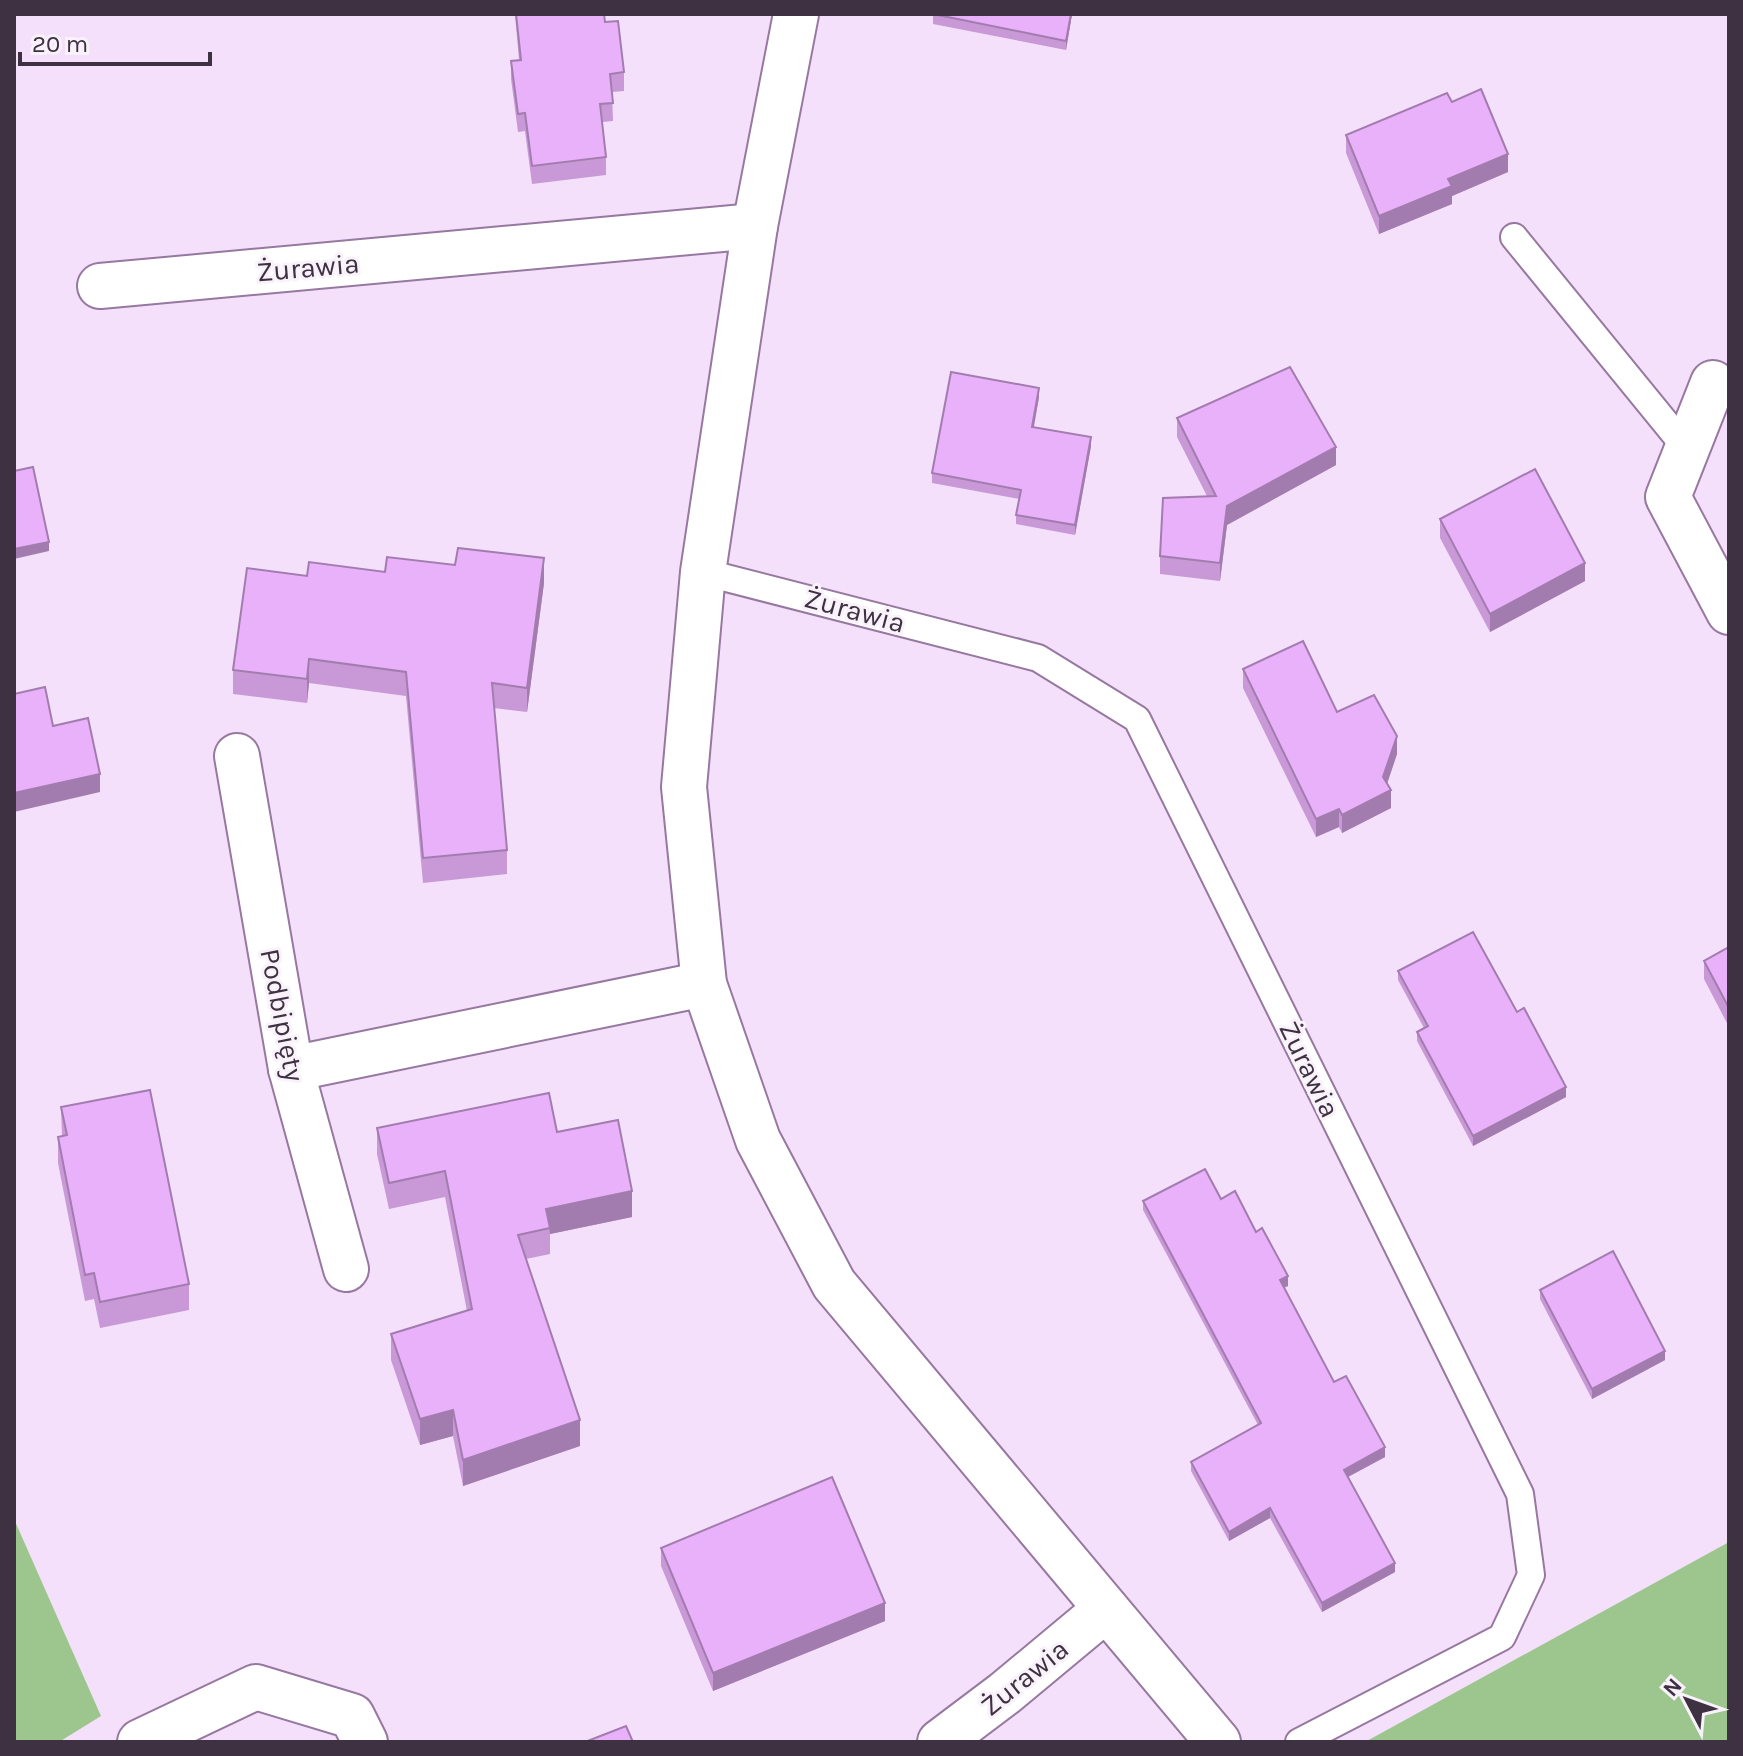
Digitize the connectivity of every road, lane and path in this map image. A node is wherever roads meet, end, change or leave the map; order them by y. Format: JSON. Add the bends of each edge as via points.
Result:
{"nodes":[{"id":1,"x":796,"y":14,"type":"edge"},
{"id":2,"x":755,"y":226,"type":"junction"},
{"id":3,"x":1514,"y":237,"type":"dead end"},
{"id":4,"x":100,"y":286,"type":"dead end"},
{"id":5,"x":1713,"y":383,"type":"dead end"},
{"id":6,"x":1687,"y":449,"type":"junction"},
{"id":7,"x":703,"y":572,"type":"junction"},
{"id":8,"x":1729,"y":612,"type":"edge"},
{"id":9,"x":237,"y":756,"type":"dead end"},
{"id":10,"x":704,"y":984,"type":"junction"},
{"id":11,"x":291,"y":1069,"type":"junction"},
{"id":12,"x":346,"y":1269,"type":"dead end"},
{"id":13,"x":1106,"y":1609,"type":"junction"},
{"id":14,"x":140,"y":1742,"type":"edge"},
{"id":15,"x":365,"y":1742,"type":"edge"},
{"id":16,"x":940,"y":1742,"type":"edge"},
{"id":17,"x":1218,"y":1742,"type":"edge"},
{"id":18,"x":1299,"y":1742,"type":"edge"}],
"edges":[{"from":1,"to":2,"type":"street"},
{"from":2,"to":4,"type":"street","name":"Żurawia"},
{"from":2,"to":7,"type":"street"},
{"from":3,"to":6,"type":"lane"},
{"from":5,"to":6,"type":"street"},
{"from":6,"to":8,"type":"street","via":[[1668,497]]},
{"from":7,"to":10,"type":"street","via":[[684,787]]},
{"from":7,"to":18,"type":"lane","name":"Żurawia","via":[[1038,658],[1137,719],[1520,1494],[1531,1575],[1502,1637]]},
{"from":9,"to":11,"type":"street","name":"Podbipięty"},
{"from":10,"to":11,"type":"street"},
{"from":10,"to":13,"type":"street","via":[[758,1140],[834,1284]]},
{"from":11,"to":12,"type":"street","name":"Podbipięty"},
{"from":13,"to":16,"type":"street","name":"Żurawia"},
{"from":13,"to":17,"type":"street"},
{"from":14,"to":15,"type":"street","via":[[256,1687],[352,1716]]}]}
